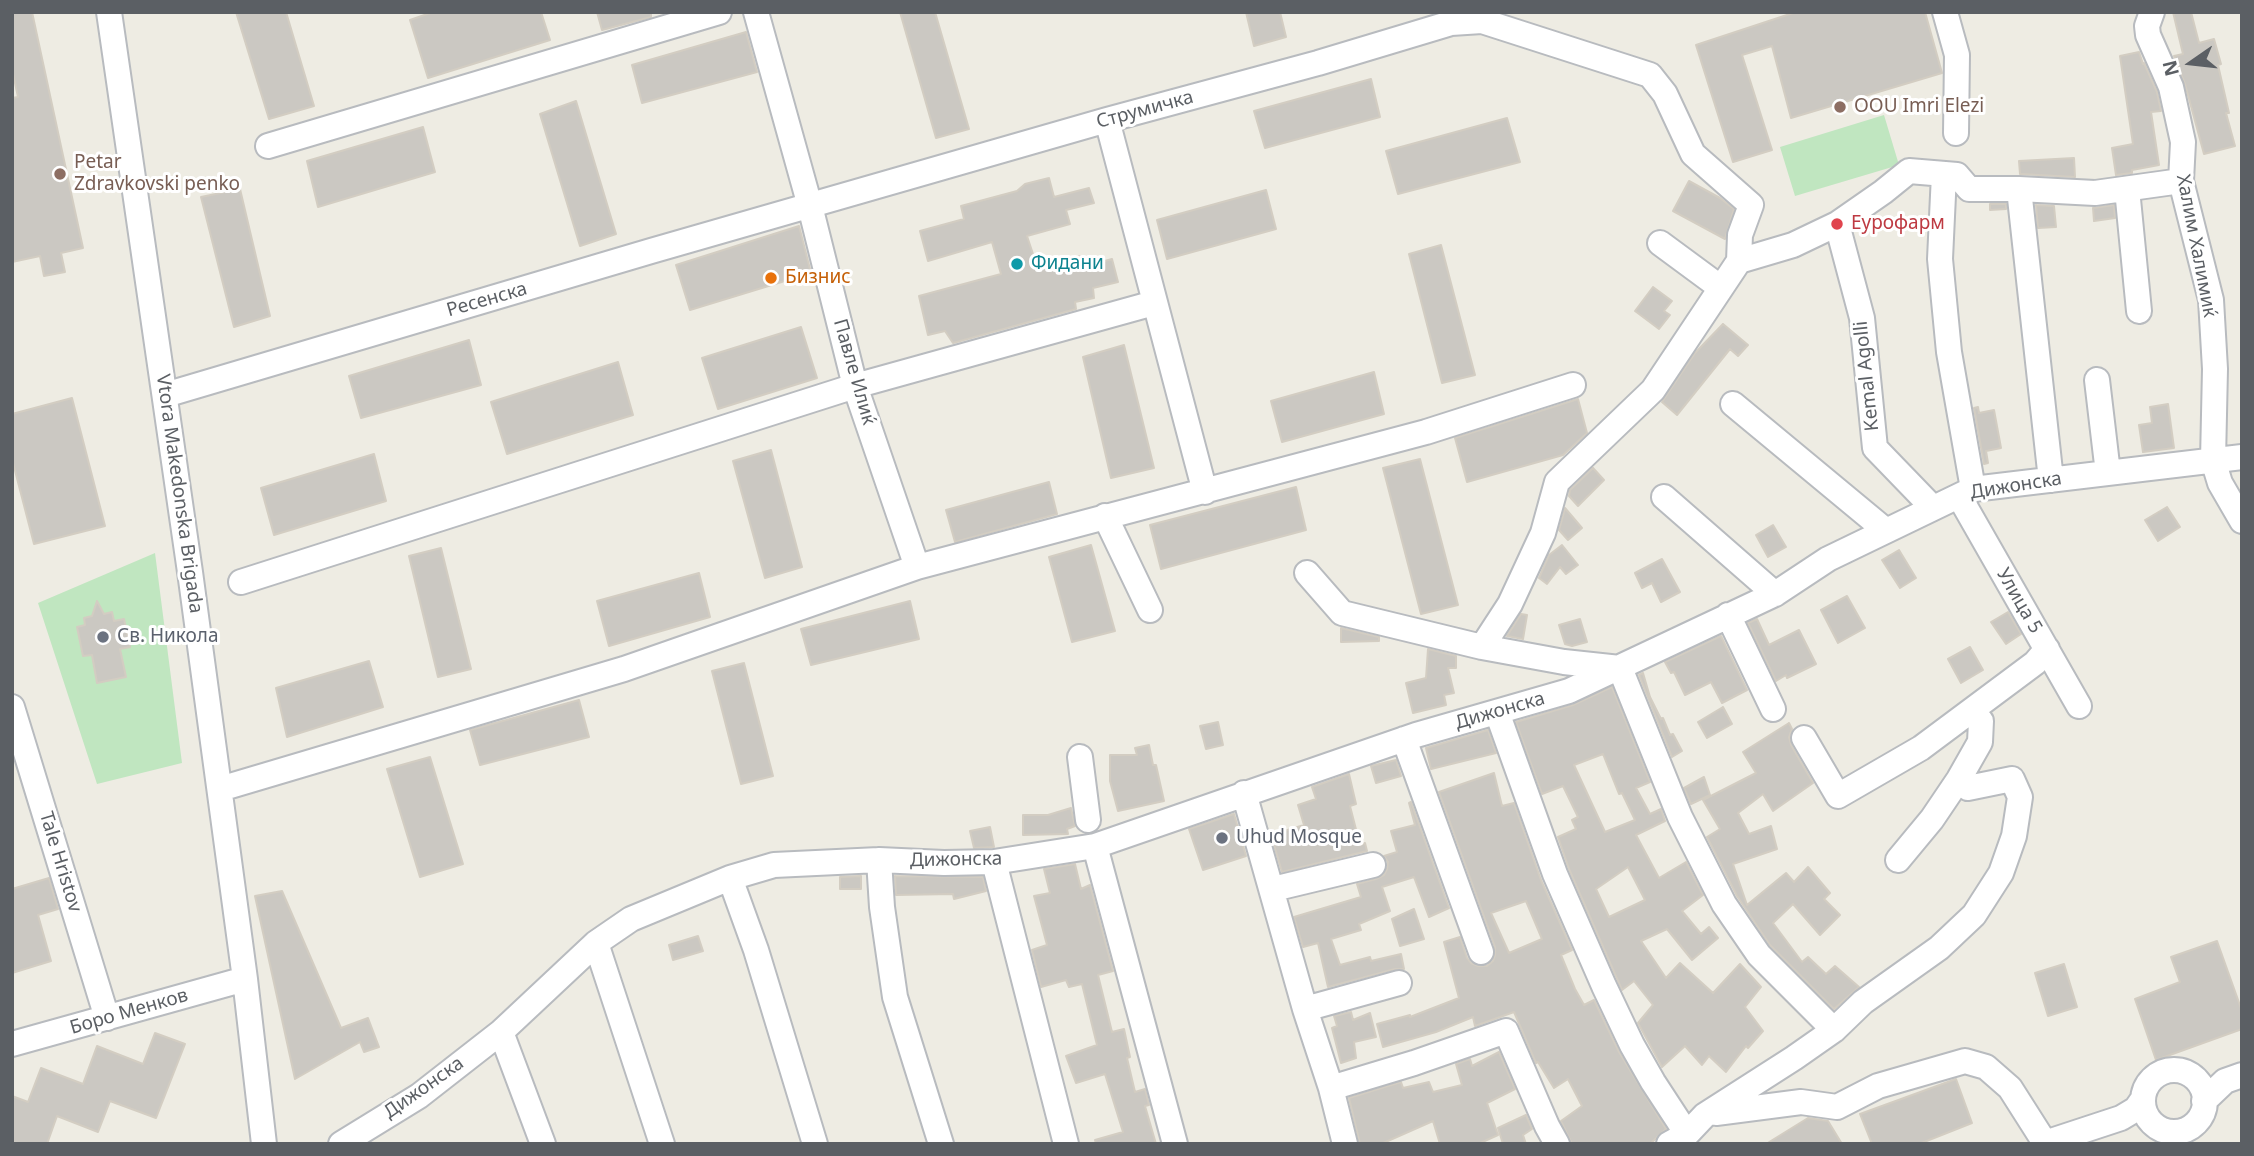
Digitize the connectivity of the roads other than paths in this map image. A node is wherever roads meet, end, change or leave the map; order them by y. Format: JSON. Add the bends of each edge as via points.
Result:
{"nodes":[{"id":1,"x":109,"y":12,"type":"edge"},
{"id":2,"x":719,"y":12,"type":"edge"},
{"id":3,"x":756,"y":12,"type":"edge"},
{"id":4,"x":1945,"y":12,"type":"edge"},
{"id":5,"x":2152,"y":12,"type":"edge"},
{"id":6,"x":1107,"y":120,"type":"junction"},
{"id":7,"x":268,"y":146,"type":"dead end"},
{"id":8,"x":1953,"y":159,"type":"junction"},
{"id":9,"x":2181,"y":181,"type":"junction"},
{"id":10,"x":2019,"y":189,"type":"junction"},
{"id":11,"x":2127,"y":189,"type":"junction"},
{"id":12,"x":810,"y":206,"type":"junction"},
{"id":13,"x":1837,"y":224,"type":"junction"},
{"id":14,"x":1660,"y":243,"type":"dead end"},
{"id":15,"x":1739,"y":261,"type":"junction"},
{"id":16,"x":1721,"y":288,"type":"junction"},
{"id":17,"x":1154,"y":303,"type":"junction"},
{"id":18,"x":2139,"y":311,"type":"dead end"},
{"id":19,"x":2097,"y":380,"type":"dead end"},
{"id":20,"x":1573,"y":385,"type":"dead end"},
{"id":21,"x":855,"y":386,"type":"junction"},
{"id":22,"x":165,"y":395,"type":"junction"},
{"id":23,"x":1734,"y":404,"type":"dead end"},
{"id":24,"x":2242,"y":457,"type":"edge"},
{"id":25,"x":2213,"y":460,"type":"junction"},
{"id":26,"x":2108,"y":473,"type":"junction"},
{"id":27,"x":2051,"y":480,"type":"junction"},
{"id":28,"x":1205,"y":492,"type":"junction"},
{"id":29,"x":1966,"y":492,"type":"junction"},
{"id":30,"x":1664,"y":497,"type":"dead end"},
{"id":31,"x":1933,"y":508,"type":"junction"},
{"id":32,"x":1105,"y":516,"type":"junction"},
{"id":33,"x":2242,"y":521,"type":"edge"},
{"id":34,"x":1885,"y":530,"type":"junction"},
{"id":35,"x":918,"y":567,"type":"junction"},
{"id":36,"x":1307,"y":573,"type":"dead end"},
{"id":37,"x":241,"y":582,"type":"dead end"},
{"id":38,"x":1775,"y":594,"type":"junction"},
{"id":39,"x":1150,"y":610,"type":"dead end"},
{"id":40,"x":1728,"y":615,"type":"junction"},
{"id":41,"x":1482,"y":647,"type":"junction"},
{"id":42,"x":2047,"y":649,"type":"junction"},
{"id":43,"x":1620,"y":668,"type":"junction"},
{"id":44,"x":1998,"y":691,"type":"junction"},
{"id":45,"x":2079,"y":706,"type":"dead end"},
{"id":46,"x":12,"y":707,"type":"edge"},
{"id":47,"x":1773,"y":709,"type":"dead end"},
{"id":48,"x":1497,"y":712,"type":"junction"},
{"id":49,"x":1981,"y":721,"type":"junction"},
{"id":50,"x":1804,"y":738,"type":"dead end"},
{"id":51,"x":1404,"y":739,"type":"junction"},
{"id":52,"x":1951,"y":744,"type":"dead end"},
{"id":53,"x":1080,"y":757,"type":"dead end"},
{"id":54,"x":1959,"y":779,"type":"junction"},
{"id":55,"x":220,"y":789,"type":"junction"},
{"id":56,"x":1244,"y":793,"type":"junction"},
{"id":57,"x":1088,"y":820,"type":"dead end"},
{"id":58,"x":1095,"y":845,"type":"junction"},
{"id":59,"x":879,"y":860,"type":"junction"},
{"id":60,"x":1898,"y":860,"type":"dead end"},
{"id":61,"x":994,"y":862,"type":"junction"},
{"id":62,"x":1373,"y":864,"type":"dead end"},
{"id":63,"x":730,"y":878,"type":"junction"},
{"id":64,"x":1272,"y":889,"type":"junction"},
{"id":65,"x":596,"y":943,"type":"junction"},
{"id":66,"x":1481,"y":952,"type":"dead end"},
{"id":67,"x":245,"y":979,"type":"junction"},
{"id":68,"x":1399,"y":983,"type":"dead end"},
{"id":69,"x":1305,"y":1009,"type":"junction"},
{"id":70,"x":107,"y":1018,"type":"junction"},
{"id":71,"x":1834,"y":1030,"type":"junction"},
{"id":72,"x":501,"y":1032,"type":"junction"},
{"id":73,"x":12,"y":1044,"type":"edge"},
{"id":74,"x":2234,"y":1077,"type":"edge"},
{"id":75,"x":1331,"y":1088,"type":"junction"},
{"id":76,"x":2200,"y":1090,"type":"junction"},
{"id":77,"x":2146,"y":1111,"type":"junction"},
{"id":78,"x":1705,"y":1115,"type":"junction"},
{"id":79,"x":2187,"y":1137,"type":"edge"},
{"id":80,"x":1678,"y":1139,"type":"edge"},
{"id":81,"x":342,"y":1143,"type":"edge"},
{"id":82,"x":2044,"y":1143,"type":"edge"},
{"id":83,"x":264,"y":1144,"type":"edge"},
{"id":84,"x":543,"y":1144,"type":"edge"},
{"id":85,"x":662,"y":1144,"type":"edge"},
{"id":86,"x":815,"y":1144,"type":"edge"},
{"id":87,"x":942,"y":1144,"type":"edge"},
{"id":88,"x":1066,"y":1144,"type":"edge"},
{"id":89,"x":1175,"y":1144,"type":"edge"},
{"id":90,"x":1345,"y":1144,"type":"edge"},
{"id":91,"x":1557,"y":1144,"type":"edge"}],
"edges":[{"from":1,"to":22,"type":"street","name":"Vtora Makedonska Brigada"},
{"from":2,"to":7,"type":"street"},
{"from":3,"to":12,"type":"street","name":"Павле Илиќ"},
{"from":4,"to":8,"type":"street","name":"Улица 5","via":[[1957,55]]},
{"from":5,"to":9,"type":"street","name":"Халим Халимиќ","via":[[2148,35],[2171,87],[2183,142]]},
{"from":6,"to":12,"type":"street","name":"Струмичка"},
{"from":6,"to":15,"type":"street","name":"Струмичка","via":[[1451,23],[1482,21],[1650,75],[1665,94],[1693,154],[1751,205],[1740,235]]},
{"from":6,"to":17,"type":"street"},
{"from":8,"to":10,"type":"street","via":[[1969,189]]},
{"from":8,"to":13,"type":"street","via":[[1909,171]]},
{"from":8,"to":29,"type":"street","name":"Улица 5","via":[[1940,259]]},
{"from":9,"to":11,"type":"street"},
{"from":9,"to":25,"type":"street","name":"Халим Халимиќ","via":[[2211,300]]},
{"from":10,"to":11,"type":"street","via":[[2095,193]]},
{"from":10,"to":27,"type":"street"},
{"from":11,"to":18,"type":"street"},
{"from":12,"to":21,"type":"street","name":"Павле Илиќ"},
{"from":12,"to":22,"type":"street","name":"Ресенска"},
{"from":13,"to":15,"type":"street","via":[[1793,245]]},
{"from":13,"to":31,"type":"street","name":"Kemal Agolli","via":[[1862,318],[1875,448]]},
{"from":14,"to":16,"type":"street"},
{"from":15,"to":16,"type":"street"},
{"from":16,"to":41,"type":"street","via":[[1653,390],[1557,482],[1543,534],[1510,604]]},
{"from":17,"to":21,"type":"street"},
{"from":17,"to":28,"type":"street"},
{"from":19,"to":26,"type":"street"},
{"from":20,"to":28,"type":"street","via":[[1426,432]]},
{"from":21,"to":35,"type":"street","name":"Павле Илиќ"},
{"from":21,"to":37,"type":"street"},
{"from":22,"to":55,"type":"street","name":"Vtora Makedonska Brigada"},
{"from":23,"to":34,"type":"street"},
{"from":24,"to":25,"type":"street","name":"Дижонска"},
{"from":25,"to":26,"type":"street","name":"Дижонска"},
{"from":25,"to":33,"type":"street","name":"Халим Халимиќ","via":[[2220,483]]},
{"from":26,"to":27,"type":"street","name":"Дижонска"},
{"from":27,"to":29,"type":"street","name":"Дижонска"},
{"from":28,"to":32,"type":"street"},
{"from":29,"to":31,"type":"street","name":"Дижонска"},
{"from":29,"to":42,"type":"street","name":"Улица 5"},
{"from":30,"to":38,"type":"street"},
{"from":31,"to":34,"type":"street","name":"Дижонска"},
{"from":32,"to":35,"type":"street"},
{"from":32,"to":39,"type":"street"},
{"from":34,"to":38,"type":"street","name":"Дижонска","via":[[1828,559]]},
{"from":35,"to":55,"type":"street","via":[[624,669]]},
{"from":36,"to":41,"type":"street","via":[[1342,613]]},
{"from":38,"to":40,"type":"street","name":"Дижонска"},
{"from":40,"to":43,"type":"street","name":"Дижонска"},
{"from":40,"to":47,"type":"street"},
{"from":41,"to":43,"type":"street"},
{"from":42,"to":44,"type":"street"},
{"from":42,"to":45,"type":"street","name":"Улица 5"},
{"from":43,"to":48,"type":"street","name":"Дижонска","via":[[1569,691]]},
{"from":43,"to":71,"type":"street","via":[[1680,817],[1724,904],[1759,954]]},
{"from":44,"to":49,"type":"street"},
{"from":44,"to":50,"type":"street","via":[[1921,748],[1838,796]]},
{"from":46,"to":70,"type":"street","name":"Tale Hristov"},
{"from":48,"to":51,"type":"street","name":"Дижонска"},
{"from":48,"to":80,"type":"street","via":[[1555,874]]},
{"from":49,"to":52,"type":"street"},
{"from":49,"to":54,"type":"street","via":[[1980,741]]},
{"from":51,"to":56,"type":"street","name":"Дижонска"},
{"from":51,"to":66,"type":"street"},
{"from":53,"to":57,"type":"street"},
{"from":54,"to":60,"type":"street"},
{"from":54,"to":71,"type":"street","via":[[1968,788],[2012,779],[2020,797],[2014,836],[2001,873],[1974,915],[1939,948],[1863,1002]]},
{"from":55,"to":67,"type":"street","name":"Vtora Makedonska Brigada"},
{"from":56,"to":58,"type":"street","name":"Дижонска"},
{"from":56,"to":64,"type":"street"},
{"from":58,"to":61,"type":"street","name":"Дижонска"},
{"from":58,"to":89,"type":"street"},
{"from":59,"to":61,"type":"street","name":"Дижонска"},
{"from":59,"to":63,"type":"street","name":"Дижонска","via":[[774,865]]},
{"from":59,"to":87,"type":"street","via":[[895,997]]},
{"from":61,"to":88,"type":"street"},
{"from":62,"to":64,"type":"street"},
{"from":63,"to":65,"type":"street","name":"Дижонска","via":[[631,919]]},
{"from":63,"to":86,"type":"street"},
{"from":64,"to":69,"type":"street"},
{"from":65,"to":72,"type":"street","name":"Дижонска"},
{"from":65,"to":85,"type":"street"},
{"from":67,"to":70,"type":"street","name":"Боро Менков"},
{"from":67,"to":83,"type":"street","name":"Vtora Makedonska Brigada"},
{"from":68,"to":69,"type":"street"},
{"from":69,"to":75,"type":"street"},
{"from":70,"to":73,"type":"street","name":"Боро Менков"},
{"from":71,"to":78,"type":"street"},
{"from":72,"to":81,"type":"street","name":"Дижонска","via":[[419,1096]]},
{"from":72,"to":84,"type":"street"},
{"from":74,"to":76,"type":"street"},
{"from":75,"to":90,"type":"street"},
{"from":75,"to":91,"type":"street","via":[[1506,1031]]},
{"from":76,"to":77,"type":"street","via":[[2184,1072],[2162,1072],[2146,1085]]},
{"from":76,"to":79,"type":"street","via":[[2200,1118]]},
{"from":77,"to":79,"type":"street","via":[[2157,1129]]},
{"from":77,"to":82,"type":"street","via":[[2136,1109]]},
{"from":78,"to":80,"type":"street"},
{"from":78,"to":82,"type":"street","via":[[1801,1102],[1837,1107],[1878,1086],[1965,1061],[1986,1067],[2010,1088]]}]}
